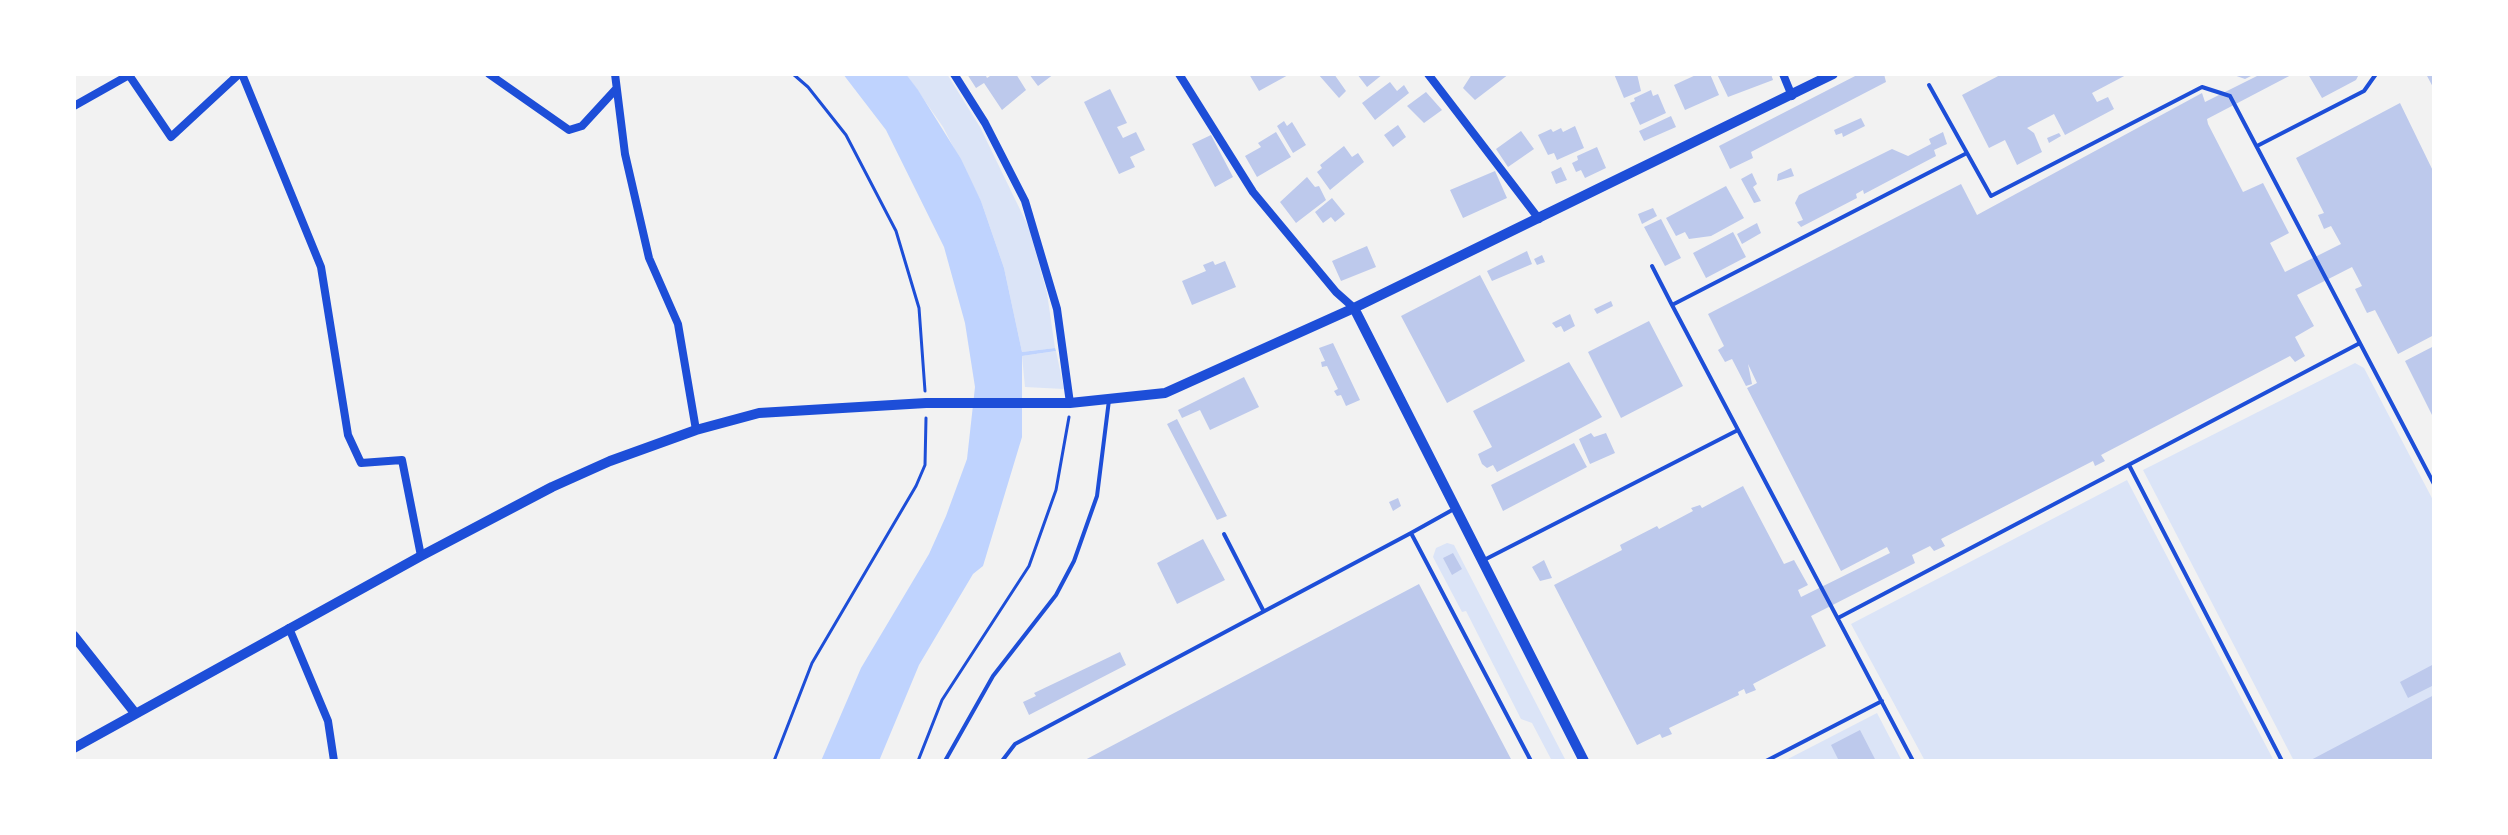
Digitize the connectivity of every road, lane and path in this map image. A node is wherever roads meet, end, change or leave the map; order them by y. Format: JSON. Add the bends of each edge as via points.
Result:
{"nodes":[{"id":1,"x":241,"y":74,"type":"edge"},
{"id":2,"x":489,"y":74,"type":"edge"},
{"id":3,"x":615,"y":74,"type":"edge"},
{"id":4,"x":954,"y":74,"type":"edge"},
{"id":5,"x":1179,"y":74,"type":"edge"},
{"id":6,"x":1428,"y":74,"type":"edge"},
{"id":7,"x":1783,"y":74,"type":"edge"},
{"id":8,"x":1833,"y":74,"type":"edge"},
{"id":9,"x":2376,"y":74,"type":"edge"},
{"id":10,"x":1929,"y":85,"type":"dead end"},
{"id":11,"x":616,"y":89,"type":"junction"},
{"id":12,"x":1792,"y":96,"type":"junction"},
{"id":13,"x":74,"y":106,"type":"edge"},
{"id":14,"x":2257,"y":146,"type":"junction"},
{"id":15,"x":1967,"y":153,"type":"junction"},
{"id":16,"x":1539,"y":219,"type":"junction"},
{"id":17,"x":1652,"y":266,"type":"dead end"},
{"id":18,"x":1672,"y":305,"type":"junction"},
{"id":19,"x":1354,"y":308,"type":"junction"},
{"id":20,"x":2360,"y":343,"type":"junction"},
{"id":21,"x":1109,"y":400,"type":"junction"},
{"id":22,"x":1067,"y":403,"type":"junction"},
{"id":23,"x":696,"y":430,"type":"junction"},
{"id":24,"x":1738,"y":430,"type":"junction"},
{"id":25,"x":2129,"y":465,"type":"junction"},
{"id":26,"x":2434,"y":484,"type":"edge"},
{"id":27,"x":1454,"y":509,"type":"junction"},
{"id":28,"x":1411,"y":533,"type":"junction"},
{"id":29,"x":1224,"y":534,"type":"dead end"},
{"id":30,"x":421,"y":556,"type":"junction"},
{"id":31,"x":1481,"y":562,"type":"junction"},
{"id":32,"x":1264,"y":611,"type":"junction"},
{"id":33,"x":1838,"y":618,"type":"junction"},
{"id":34,"x":289,"y":628,"type":"junction"},
{"id":35,"x":74,"y":636,"type":"edge"},
{"id":36,"x":1882,"y":701,"type":"junction"},
{"id":37,"x":135,"y":713,"type":"junction"},
{"id":38,"x":74,"y":748,"type":"edge"},
{"id":39,"x":334,"y":761,"type":"edge"},
{"id":40,"x":918,"y":761,"type":"edge"},
{"id":41,"x":945,"y":761,"type":"edge"},
{"id":42,"x":1002,"y":761,"type":"edge"},
{"id":43,"x":1531,"y":761,"type":"edge"},
{"id":44,"x":1584,"y":761,"type":"edge"},
{"id":45,"x":1766,"y":761,"type":"edge"},
{"id":46,"x":1913,"y":761,"type":"edge"},
{"id":47,"x":2282,"y":761,"type":"edge"}],
"edges":[{"from":1,"to":13,"type":"street","via":[[171,137],[129,75]]},
{"from":1,"to":30,"type":"street","via":[[321,267],[348,435],[361,463],[402,460]]},
{"from":2,"to":11,"type":"street","via":[[569,130],[582,126]]},
{"from":3,"to":11,"type":"street"},
{"from":4,"to":22,"type":"street","via":[[1025,201],[1057,309]]},
{"from":5,"to":19,"type":"street","via":[[1253,192]]},
{"from":6,"to":16,"type":"street"},
{"from":7,"to":12,"type":"street"},
{"from":8,"to":12,"type":"street"},
{"from":9,"to":14,"type":"lane","via":[[2364,91]]},
{"from":10,"to":15,"type":"lane"},
{"from":11,"to":23,"type":"street","via":[[649,258],[678,324]]},
{"from":12,"to":16,"type":"street"},
{"from":14,"to":15,"type":"lane","via":[[2230,96],[2202,87],[1991,196]]},
{"from":14,"to":20,"type":"lane"},
{"from":15,"to":18,"type":"lane"},
{"from":16,"to":19,"type":"street"},
{"from":17,"to":18,"type":"lane"},
{"from":18,"to":24,"type":"lane"},
{"from":19,"to":21,"type":"street","via":[[1165,393]]},
{"from":19,"to":27,"type":"street"},
{"from":20,"to":25,"type":"lane"},
{"from":20,"to":26,"type":"lane"},
{"from":21,"to":22,"type":"street"},
{"from":21,"to":41,"type":"lane","via":[[1097,496],[1074,561],[1056,595],[993,676]]},
{"from":22,"to":23,"type":"street","via":[[926,403],[759,413]]},
{"from":22,"to":40,"type":"path","via":[[1069,430],[1043,534],[1008,601],[942,700]]},
{"from":23,"to":30,"type":"street","via":[[552,487]]},
{"from":24,"to":31,"type":"lane"},
{"from":24,"to":33,"type":"lane"},
{"from":25,"to":33,"type":"lane"},
{"from":25,"to":47,"type":"lane"},
{"from":27,"to":28,"type":"lane"},
{"from":27,"to":31,"type":"street"},
{"from":28,"to":32,"type":"lane"},
{"from":28,"to":43,"type":"lane"},
{"from":29,"to":32,"type":"lane"},
{"from":30,"to":34,"type":"street"},
{"from":31,"to":44,"type":"street"},
{"from":32,"to":42,"type":"lane","via":[[1015,744]]},
{"from":33,"to":36,"type":"lane"},
{"from":34,"to":37,"type":"street"},
{"from":34,"to":39,"type":"street","via":[[328,721]]},
{"from":35,"to":37,"type":"street"},
{"from":36,"to":45,"type":"lane"},
{"from":36,"to":46,"type":"lane"},
{"from":37,"to":38,"type":"street"}]}
